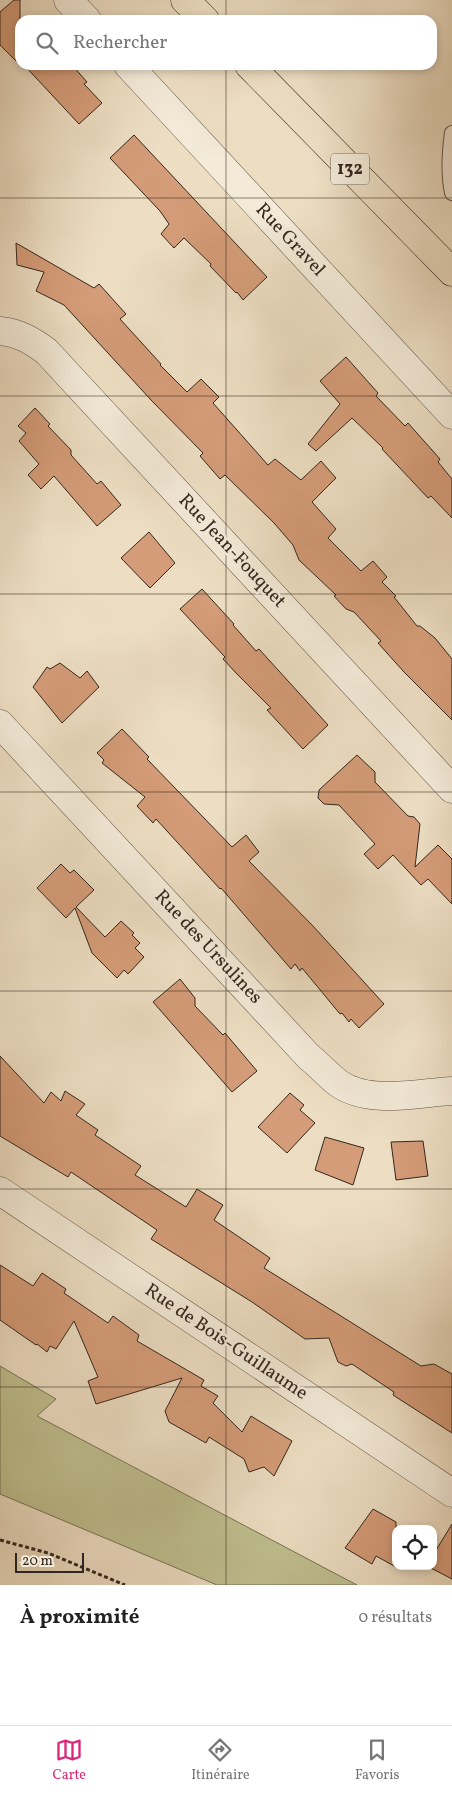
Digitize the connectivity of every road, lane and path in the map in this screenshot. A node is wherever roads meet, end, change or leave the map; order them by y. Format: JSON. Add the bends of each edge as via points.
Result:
{"nodes":[{"id":1,"x":68,"y":0,"type":"edge"},
{"id":2,"x":185,"y":0,"type":"edge"},
{"id":3,"x":82,"y":15,"type":"edge"},
{"id":4,"x":200,"y":15,"type":"edge"},
{"id":5,"x":133,"y":70,"type":"edge"},
{"id":6,"x":254,"y":70,"type":"edge"},
{"id":7,"x":452,"y":133,"type":"edge"},
{"id":8,"x":452,"y":193,"type":"edge"},
{"id":9,"x":452,"y":271,"type":"edge"},
{"id":10,"x":0,"y":331,"type":"edge"},
{"id":11,"x":452,"y":414,"type":"edge"},
{"id":12,"x":0,"y":724,"type":"edge"},
{"id":13,"x":452,"y":789,"type":"edge"},
{"id":14,"x":452,"y":1091,"type":"edge"},
{"id":15,"x":0,"y":1191,"type":"edge"},
{"id":16,"x":452,"y":1493,"type":"edge"},
{"id":17,"x":0,"y":1540,"type":"edge"},
{"id":18,"x":125,"y":1585,"type":"edge"}],
"edges":[{"from":1,"to":3,"type":"street"},
{"from":2,"to":4,"type":"main road"},
{"from":5,"to":11,"type":"street","name":"Rue Gravel"},
{"from":6,"to":9,"type":"main road","number":"132"},
{"from":7,"to":8,"type":"lane","via":[[448,157]]},
{"from":10,"to":13,"type":"street","name":"Rue Jean-Fouquet","via":[[27,337],[46,350]]},
{"from":12,"to":14,"type":"street","name":"Rue des Ursulines","via":[[302,1050],[339,1083],[358,1093],[376,1097]]},
{"from":15,"to":16,"type":"street","name":"Rue de Bois-Guillaume"},
{"from":17,"to":18,"type":"path","via":[[48,1553]]}]}
